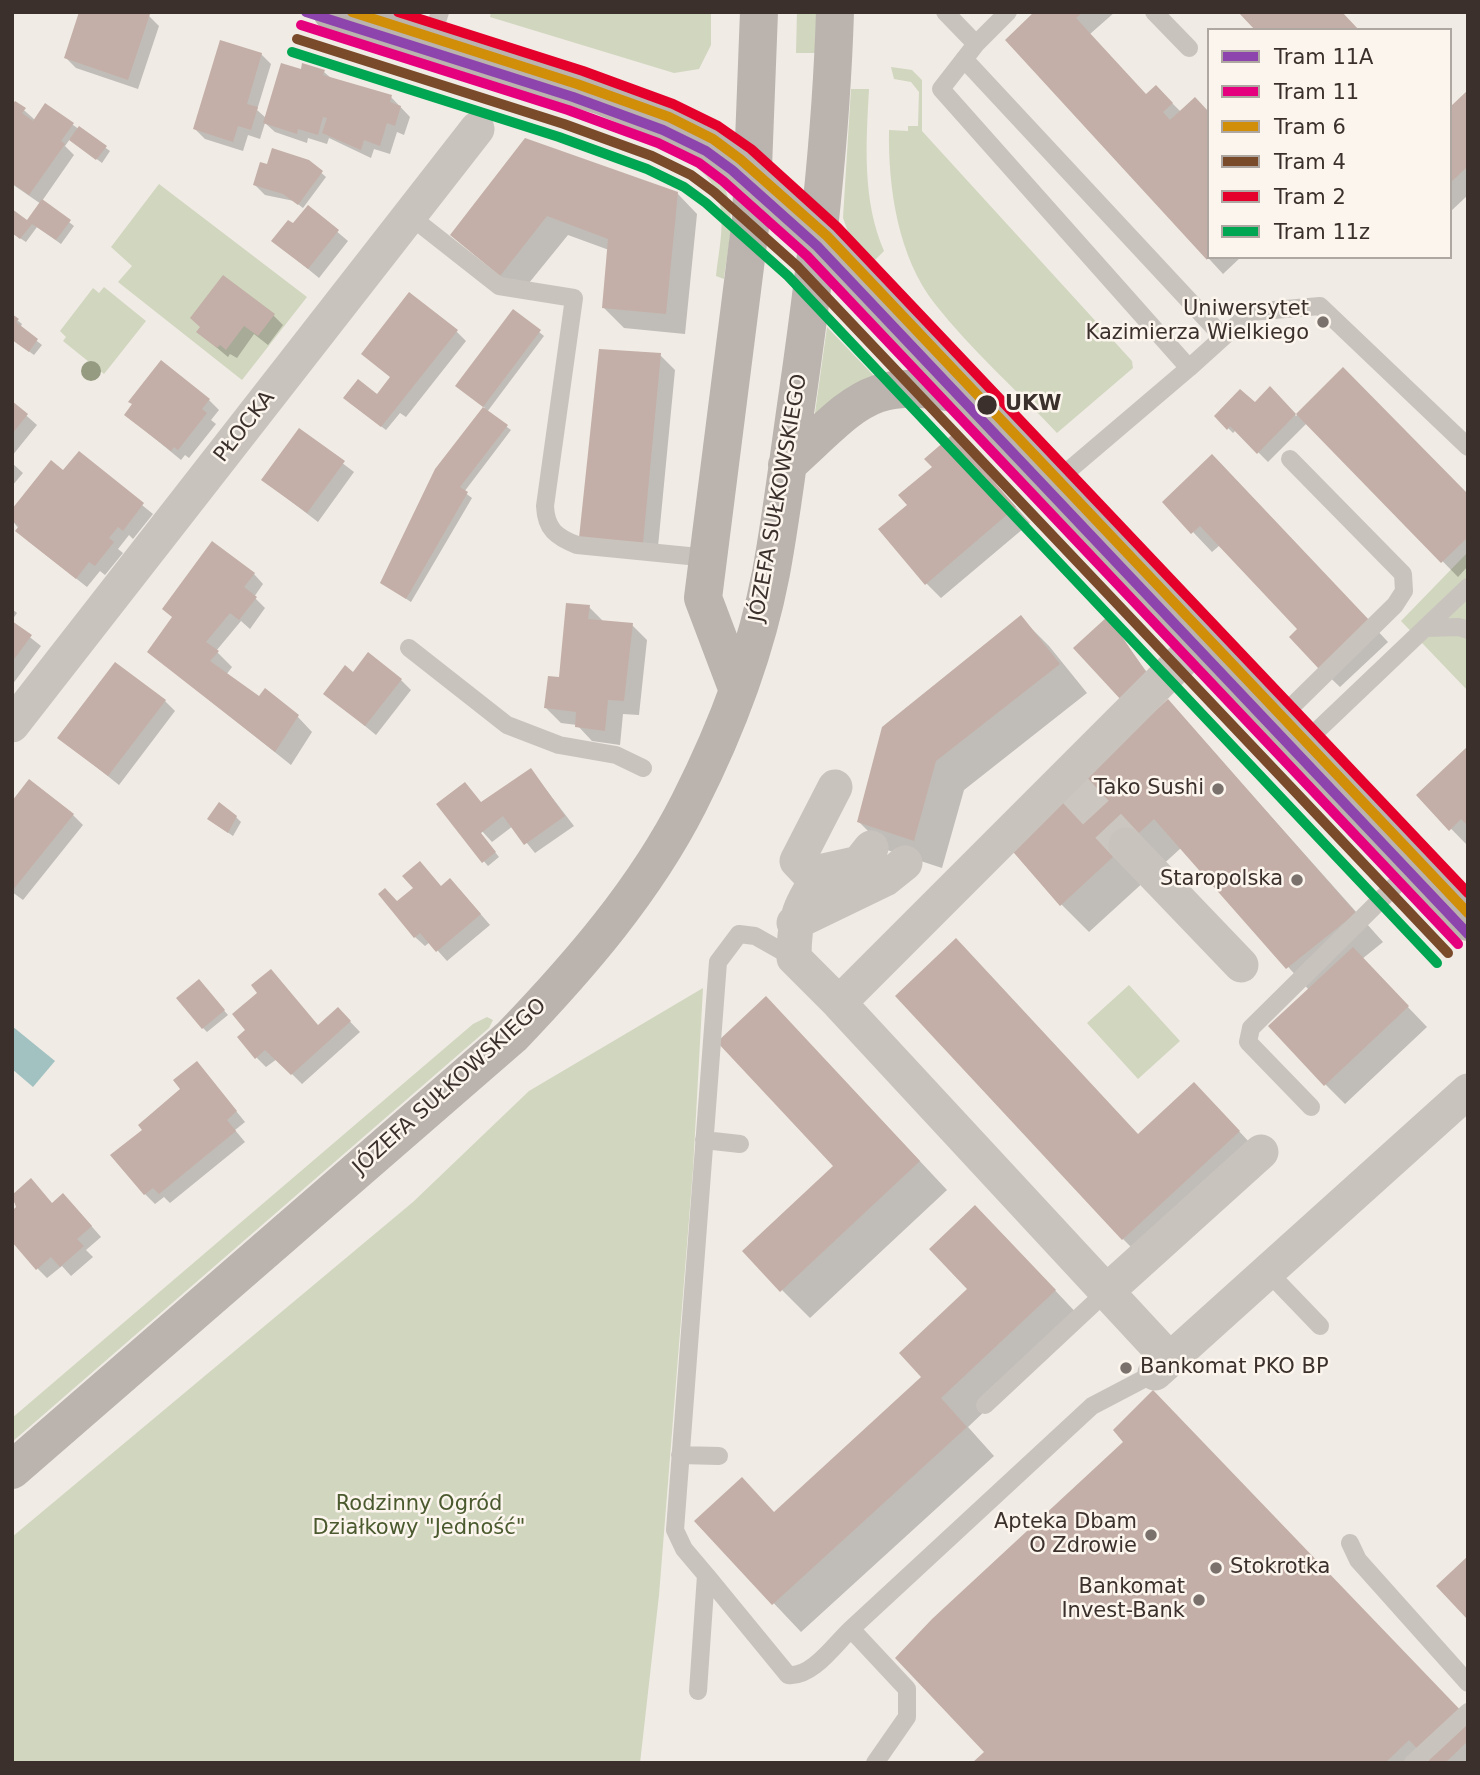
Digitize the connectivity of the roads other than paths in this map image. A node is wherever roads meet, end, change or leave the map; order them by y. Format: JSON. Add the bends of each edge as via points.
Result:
{"nodes":[{"id":1,"x":332,"y":12,"type":"edge"},
{"id":2,"x":759,"y":12,"type":"edge"},
{"id":3,"x":835,"y":12,"type":"edge"},
{"id":4,"x":945,"y":12,"type":"edge"},
{"id":5,"x":1008,"y":12,"type":"edge"},
{"id":6,"x":1154,"y":12,"type":"edge"},
{"id":7,"x":435,"y":28,"type":"edge"},
{"id":8,"x":976,"y":44,"type":"junction"},
{"id":9,"x":1189,"y":48,"type":"dead end"},
{"id":10,"x":964,"y":59,"type":"junction"},
{"id":11,"x":477,"y":129,"type":"dead end"},
{"id":12,"x":754,"y":177,"type":"junction"},
{"id":13,"x":410,"y":216,"type":"junction"},
{"id":14,"x":818,"y":234,"type":"junction"},
{"id":15,"x":1223,"y":337,"type":"junction"},
{"id":16,"x":1189,"y":368,"type":"junction"},
{"id":17,"x":973,"y":397,"type":"junction"},
{"id":18,"x":1468,"y":447,"type":"edge"},
{"id":19,"x":1290,"y":459,"type":"dead end"},
{"id":20,"x":787,"y":465,"type":"junction"},
{"id":21,"x":1055,"y":482,"type":"junction"},
{"id":22,"x":709,"y":558,"type":"junction"},
{"id":23,"x":1468,"y":587,"type":"edge"},
{"id":24,"x":1424,"y":628,"type":"junction"},
{"id":25,"x":1468,"y":630,"type":"edge"},
{"id":26,"x":1202,"y":640,"type":"junction"},
{"id":27,"x":410,"y":648,"type":"dead end"},
{"id":28,"x":737,"y":688,"type":"junction"},
{"id":29,"x":12,"y":725,"type":"edge"},
{"id":30,"x":1290,"y":733,"type":"junction"},
{"id":31,"x":643,"y":768,"type":"dead end"},
{"id":32,"x":835,"y":787,"type":"dead end"},
{"id":33,"x":1126,"y":845,"type":"tunnel mouth"},
{"id":34,"x":871,"y":848,"type":"dead end"},
{"id":35,"x":905,"y":863,"type":"dead end"},
{"id":36,"x":1415,"y":866,"type":"junction"},
{"id":37,"x":816,"y":881,"type":"junction"},
{"id":38,"x":1468,"y":922,"type":"edge"},
{"id":39,"x":794,"y":923,"type":"junction"},
{"id":40,"x":794,"y":958,"type":"junction"},
{"id":41,"x":1241,"y":965,"type":"dead end"},
{"id":42,"x":839,"y":1003,"type":"junction"},
{"id":43,"x":1468,"y":1091,"type":"edge"},
{"id":44,"x":1311,"y":1107,"type":"dead end"},
{"id":45,"x":705,"y":1140,"type":"junction"},
{"id":46,"x":740,"y":1144,"type":"dead end"},
{"id":47,"x":1261,"y":1153,"type":"dead end"},
{"id":48,"x":1268,"y":1272,"type":"junction"},
{"id":49,"x":1107,"y":1291,"type":"junction"},
{"id":50,"x":1320,"y":1326,"type":"dead end"},
{"id":51,"x":1163,"y":1366,"type":"junction"},
{"id":52,"x":985,"y":1405,"type":"dead end"},
{"id":53,"x":680,"y":1455,"type":"junction"},
{"id":54,"x":719,"y":1456,"type":"dead end"},
{"id":55,"x":12,"y":1470,"type":"edge"},
{"id":56,"x":1350,"y":1543,"type":"dead end"},
{"id":57,"x":706,"y":1575,"type":"junction"},
{"id":58,"x":851,"y":1629,"type":"junction"},
{"id":59,"x":1468,"y":1683,"type":"edge"},
{"id":60,"x":698,"y":1691,"type":"dead end"},
{"id":61,"x":1468,"y":1713,"type":"edge"},
{"id":62,"x":875,"y":1763,"type":"edge"},
{"id":63,"x":1413,"y":1763,"type":"edge"}],
"edges":[{"from":1,"to":7,"type":"main road"},
{"from":2,"to":12,"type":"main road"},
{"from":3,"to":14,"type":"main road","name":"JÓZEFA SUŁKOWSKIEGO"},
{"from":4,"to":8,"type":"lane"},
{"from":5,"to":8,"type":"lane"},
{"from":6,"to":9,"type":"lane"},
{"from":7,"to":12,"type":"main road","via":[[664,120],[712,145]]},
{"from":8,"to":10,"type":"lane"},
{"from":10,"to":15,"type":"lane"},
{"from":10,"to":16,"type":"lane","via":[[941,89]]},
{"from":11,"to":13,"type":"street","name":"PŁOCKA"},
{"from":12,"to":14,"type":"main road"},
{"from":12,"to":22,"type":"main road"},
{"from":13,"to":22,"type":"lane","via":[[499,286],[574,298],[545,506],[549,527],[576,545]]},
{"from":13,"to":29,"type":"street","name":"PŁOCKA"},
{"from":14,"to":17,"type":"main road"},
{"from":14,"to":20,"type":"main road","name":"JÓZEFA SUŁKOWSKIEGO"},
{"from":15,"to":16,"type":"lane"},
{"from":15,"to":18,"type":"lane","via":[[1251,312],[1320,306]]},
{"from":16,"to":21,"type":"lane"},
{"from":17,"to":20,"type":"main road","via":[[925,387],[883,390],[856,403]]},
{"from":17,"to":21,"type":"main road"},
{"from":19,"to":30,"type":"lane","via":[[1403,574],[1404,591]]},
{"from":20,"to":28,"type":"main road","name":"JÓZEFA SUŁKOWSKIEGO","via":[[771,574]]},
{"from":21,"to":26,"type":"main road"},
{"from":22,"to":28,"type":"main road","via":[[703,598]]},
{"from":23,"to":24,"type":"lane"},
{"from":24,"to":25,"type":"lane"},
{"from":24,"to":30,"type":"lane"},
{"from":26,"to":30,"type":"main road"},
{"from":26,"to":42,"type":"street","via":[[1068,783]]},
{"from":27,"to":31,"type":"lane","via":[[507,724],[559,744],[615,755]]},
{"from":28,"to":55,"type":"main road","name":"JÓZEFA SUŁKOWSKIEGO","via":[[689,804],[631,898],[569,976],[513,1036]]},
{"from":30,"to":36,"type":"main road"},
{"from":32,"to":37,"type":"street","via":[[797,861]]},
{"from":33,"to":41,"type":"street"},
{"from":34,"to":37,"type":"street","via":[[859,863],[823,871]]},
{"from":35,"to":39,"type":"street","via":[[885,880]]},
{"from":36,"to":38,"type":"main road"},
{"from":36,"to":44,"type":"lane","via":[[1248,1034],[1248,1042]]},
{"from":37,"to":39,"type":"street","via":[[800,904]]},
{"from":39,"to":40,"type":"street"},
{"from":40,"to":42,"type":"street"},
{"from":40,"to":45,"type":"lane","via":[[755,936],[739,934],[718,962]]},
{"from":42,"to":49,"type":"street"},
{"from":43,"to":48,"type":"street"},
{"from":45,"to":46,"type":"lane"},
{"from":45,"to":53,"type":"lane"},
{"from":47,"to":49,"type":"street"},
{"from":48,"to":50,"type":"lane"},
{"from":48,"to":51,"type":"street"},
{"from":49,"to":51,"type":"street"},
{"from":49,"to":52,"type":"lane"},
{"from":51,"to":58,"type":"lane","via":[[1092,1406]]},
{"from":53,"to":54,"type":"lane"},
{"from":53,"to":57,"type":"lane","via":[[674,1530]]},
{"from":56,"to":59,"type":"lane","via":[[1358,1560]]},
{"from":57,"to":58,"type":"lane","via":[[788,1675],[807,1671]]},
{"from":57,"to":60,"type":"lane"},
{"from":58,"to":62,"type":"lane","via":[[907,1689],[908,1717]]},
{"from":61,"to":63,"type":"lane"}]}
